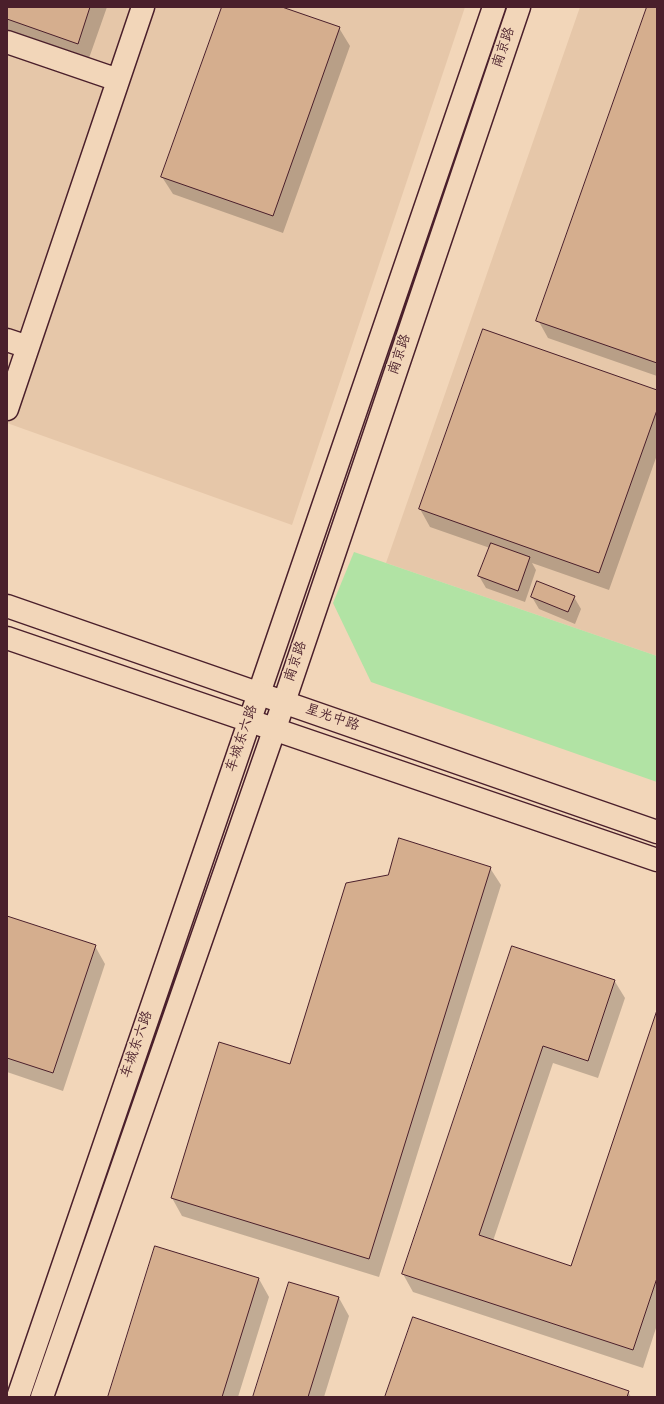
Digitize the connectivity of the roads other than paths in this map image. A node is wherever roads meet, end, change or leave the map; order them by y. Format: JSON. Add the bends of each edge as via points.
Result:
{"nodes":[{"id":1,"x":143,"y":7,"type":"edge"},
{"id":2,"x":494,"y":7,"type":"edge"},
{"id":3,"x":519,"y":7,"type":"edge"},
{"id":4,"x":7,"y":42,"type":"edge"},
{"id":5,"x":118,"y":80,"type":"junction"},
{"id":6,"x":7,"y":340,"type":"edge"},
{"id":7,"x":28,"y":347,"type":"junction"},
{"id":8,"x":7,"y":409,"type":"edge"},
{"id":9,"x":7,"y":606,"type":"edge"},
{"id":10,"x":7,"y":638,"type":"edge"},
{"id":11,"x":259,"y":694,"type":"junction"},
{"id":12,"x":284,"y":702,"type":"junction"},
{"id":13,"x":249,"y":720,"type":"junction"},
{"id":14,"x":274,"y":728,"type":"junction"},
{"id":15,"x":657,"y":832,"type":"edge"},
{"id":16,"x":657,"y":860,"type":"edge"},
{"id":17,"x":18,"y":1397,"type":"edge"},
{"id":18,"x":42,"y":1397,"type":"edge"}],
"edges":[{"from":1,"to":5,"type":"street"},
{"from":2,"to":11,"type":"street","name":"车城东六路"},
{"from":3,"to":12,"type":"street","name":"南京路"},
{"from":4,"to":5,"type":"street"},
{"from":5,"to":7,"type":"street"},
{"from":6,"to":7,"type":"street"},
{"from":7,"to":8,"type":"street"},
{"from":9,"to":11,"type":"street","name":"星光中路"},
{"from":10,"to":13,"type":"street","name":"星光中路"},
{"from":11,"to":12,"type":"street","name":"星光中路"},
{"from":11,"to":13,"type":"street","name":"车城东六路"},
{"from":12,"to":14,"type":"street","name":"车城东六路"},
{"from":12,"to":15,"type":"street","name":"星光中路"},
{"from":13,"to":14,"type":"street","name":"星光中路"},
{"from":13,"to":17,"type":"street","name":"车城东六路"},
{"from":14,"to":16,"type":"street","name":"星光中路"},
{"from":14,"to":18,"type":"street","name":"车城东六路"}]}
